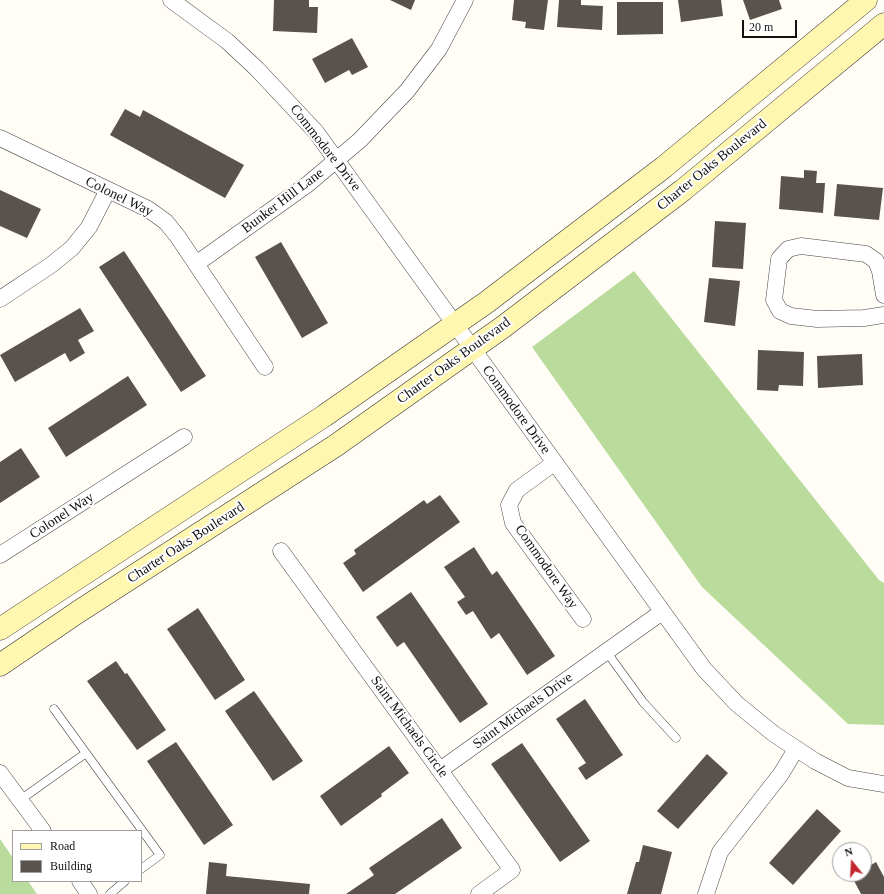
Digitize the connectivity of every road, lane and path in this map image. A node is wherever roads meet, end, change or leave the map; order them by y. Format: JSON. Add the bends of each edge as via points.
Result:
{"nodes":[{"id":1,"x":171,"y":0,"type":"edge"},
{"id":2,"x":465,"y":0,"type":"edge"},
{"id":3,"x":866,"y":0,"type":"edge"},
{"id":4,"x":884,"y":24,"type":"edge"},
{"id":5,"x":0,"y":138,"type":"edge"},
{"id":6,"x":337,"y":160,"type":"junction"},
{"id":7,"x":108,"y":190,"type":"junction"},
{"id":8,"x":196,"y":264,"type":"junction"},
{"id":9,"x":884,"y":295,"type":"edge"},
{"id":10,"x":0,"y":299,"type":"edge"},
{"id":11,"x":884,"y":316,"type":"edge"},
{"id":12,"x":455,"y":325,"type":"junction"},
{"id":13,"x":472,"y":350,"type":"junction"},
{"id":14,"x":265,"y":367,"type":"dead end"},
{"id":15,"x":184,"y":437,"type":"dead end"},
{"id":16,"x":554,"y":463,"type":"junction"},
{"id":17,"x":281,"y":551,"type":"dead end"},
{"id":18,"x":0,"y":556,"type":"edge"},
{"id":19,"x":662,"y":612,"type":"junction"},
{"id":20,"x":583,"y":619,"type":"dead end"},
{"id":21,"x":0,"y":629,"type":"edge"},
{"id":22,"x":606,"y":651,"type":"junction"},
{"id":23,"x":0,"y":665,"type":"edge"},
{"id":24,"x":54,"y":709,"type":"dead end"},
{"id":25,"x":676,"y":738,"type":"dead end"},
{"id":26,"x":796,"y":749,"type":"junction"},
{"id":27,"x":86,"y":753,"type":"junction"},
{"id":28,"x":440,"y":770,"type":"junction"},
{"id":29,"x":0,"y":773,"type":"edge"},
{"id":30,"x":884,"y":784,"type":"edge"},
{"id":31,"x":20,"y":800,"type":"junction"},
{"id":32,"x":42,"y":830,"type":"edge"},
{"id":33,"x":142,"y":830,"type":"edge"},
{"id":34,"x":142,"y":830,"type":"edge"},
{"id":35,"x":142,"y":868,"type":"edge"},
{"id":36,"x":81,"y":882,"type":"edge"},
{"id":37,"x":124,"y":882,"type":"edge"},
{"id":38,"x":89,"y":894,"type":"edge"},
{"id":39,"x":110,"y":894,"type":"edge"},
{"id":40,"x":479,"y":894,"type":"edge"},
{"id":41,"x":706,"y":894,"type":"edge"}],
"edges":[{"from":1,"to":6,"type":"street","name":"Commodore Drive","via":[[227,41],[257,69],[316,132]]},
{"from":2,"to":6,"type":"street","name":"Bunker Hill Lane","via":[[439,49],[407,91]]},
{"from":3,"to":12,"type":"street","name":"Charter Oaks Boulevard","via":[[664,167]]},
{"from":4,"to":13,"type":"street","name":"Charter Oaks Boulevard","via":[[683,190]]},
{"from":5,"to":7,"type":"street","name":"Colonel Way"},
{"from":6,"to":8,"type":"street","name":"Bunker Hill Lane","via":[[308,184]]},
{"from":6,"to":12,"type":"street","name":"Commodore Drive"},
{"from":7,"to":8,"type":"street","name":"Colonel Way","via":[[148,209],[166,222]]},
{"from":7,"to":10,"type":"street","via":[[89,227],[72,248]]},
{"from":8,"to":14,"type":"street","name":"Colonel Way"},
{"from":9,"to":11,"type":"street","via":[[876,261],[866,254],[801,246],[788,249],[779,259],[774,300],[780,311],[791,316],[817,319]]},
{"from":12,"to":13,"type":"street","name":"Commodore Drive"},
{"from":12,"to":21,"type":"street","name":"Charter Oaks Boulevard","via":[[324,416]]},
{"from":13,"to":16,"type":"street","name":"Commodore Drive"},
{"from":13,"to":23,"type":"street","name":"Charter Oaks Boulevard","via":[[334,446]]},
{"from":15,"to":18,"type":"street","name":"Colonel Way"},
{"from":16,"to":19,"type":"street","name":"Commodore Drive"},
{"from":16,"to":20,"type":"street","name":"Commodore Way","via":[[516,490],[509,505],[513,523]]},
{"from":17,"to":28,"type":"street","name":"Saint Michaels Circle"},
{"from":19,"to":22,"type":"street","name":"Saint Michaels Drive"},
{"from":19,"to":26,"type":"street","name":"Commodore Drive","via":[[704,669],[737,704]]},
{"from":22,"to":25,"type":"lane","via":[[643,702]]},
{"from":22,"to":28,"type":"street","name":"Saint Michaels Drive"},
{"from":24,"to":27,"type":"lane"},
{"from":26,"to":30,"type":"street","name":"Commodore Drive","via":[[848,778]]},
{"from":26,"to":41,"type":"street","via":[[781,774],[720,852]]},
{"from":27,"to":31,"type":"lane"},
{"from":27,"to":33,"type":"lane"},
{"from":28,"to":40,"type":"street","name":"Saint Michaels Circle","via":[[512,870]]},
{"from":29,"to":31,"type":"street"},
{"from":31,"to":32,"type":"street"},
{"from":34,"to":35,"type":"lane","via":[[160,855]]},
{"from":36,"to":38,"type":"street"},
{"from":37,"to":39,"type":"lane"}]}
